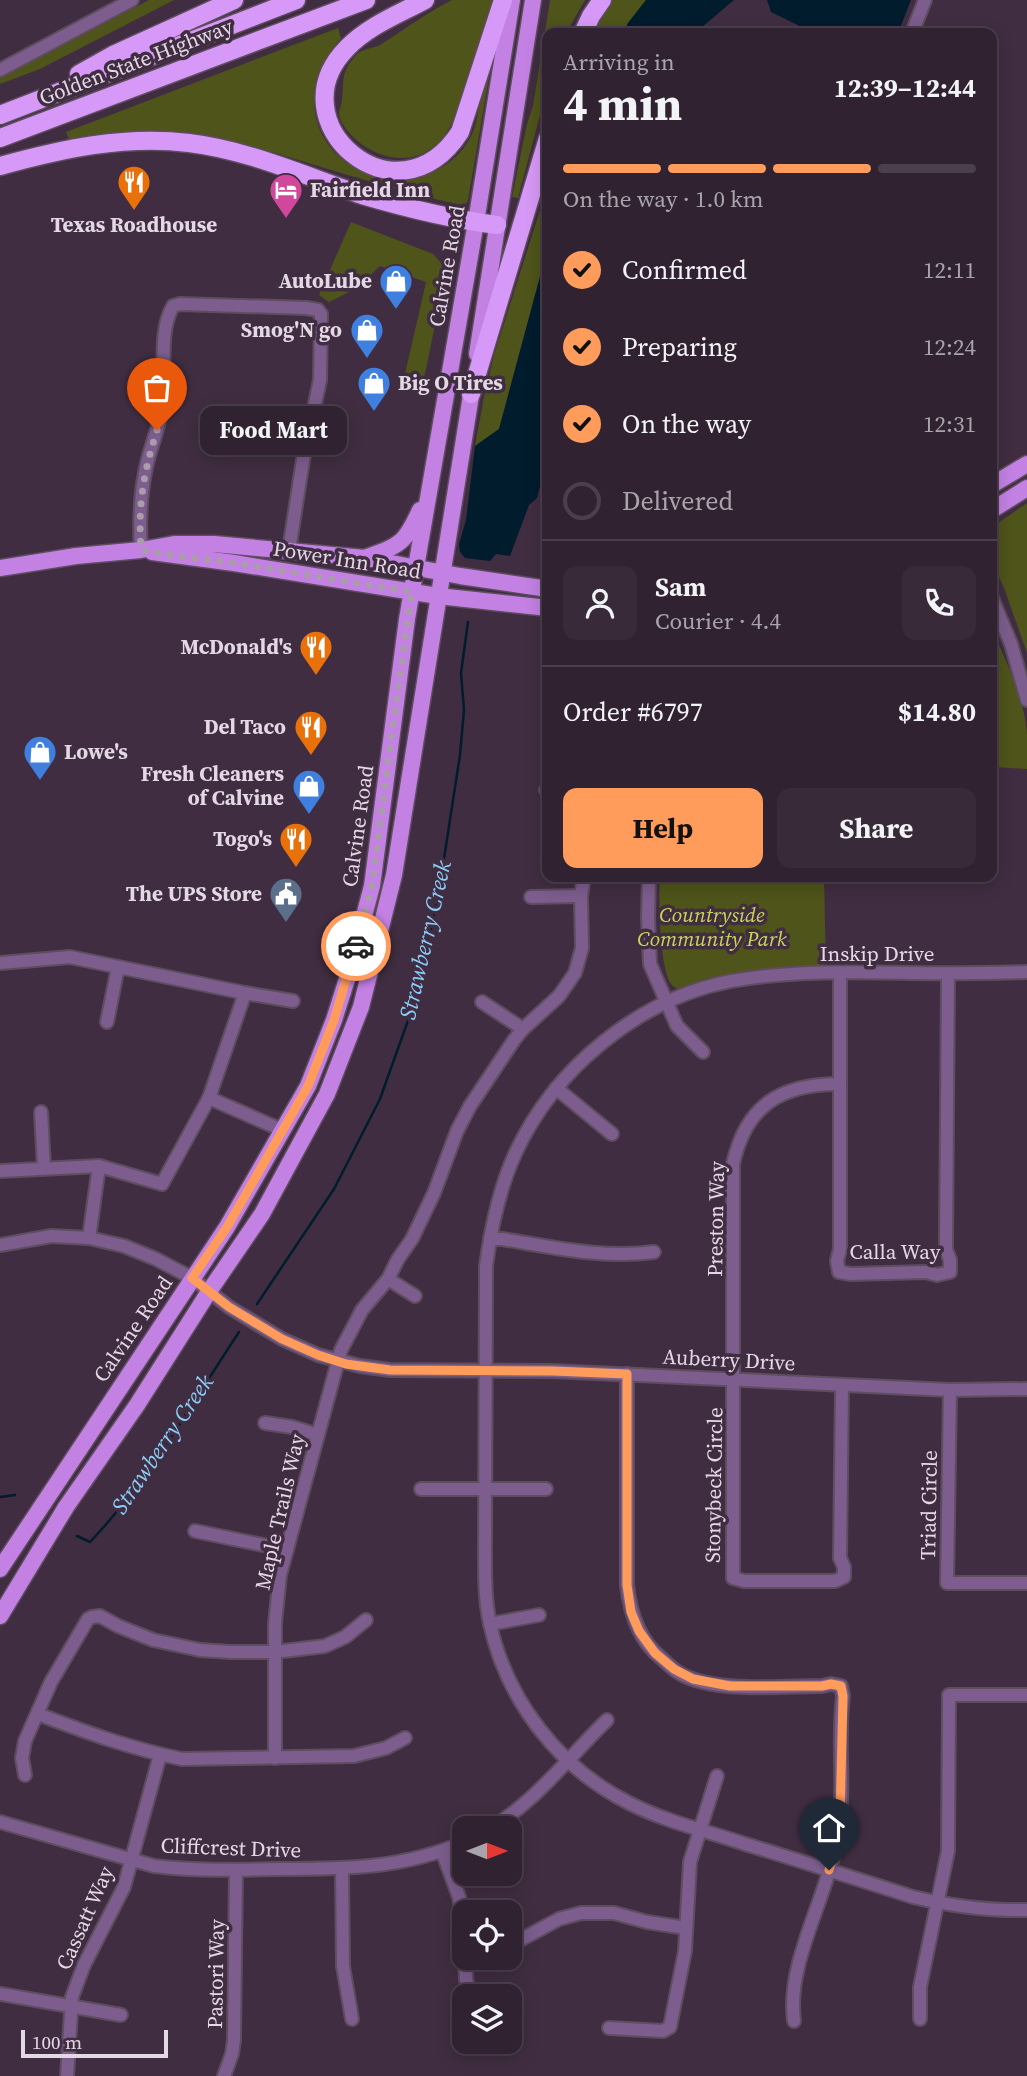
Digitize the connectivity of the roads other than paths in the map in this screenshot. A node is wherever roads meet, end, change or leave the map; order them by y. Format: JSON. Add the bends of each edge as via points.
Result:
{"nodes":[{"id":1,"x":132,"y":0,"type":"edge"},
{"id":2,"x":234,"y":0,"type":"edge"},
{"id":3,"x":296,"y":0,"type":"edge"},
{"id":4,"x":366,"y":0,"type":"edge"},
{"id":5,"x":425,"y":0,"type":"edge"},
{"id":6,"x":507,"y":0,"type":"edge"},
{"id":7,"x":533,"y":0,"type":"edge"},
{"id":8,"x":602,"y":0,"type":"edge"},
{"id":9,"x":925,"y":0,"type":"edge"},
{"id":10,"x":585,"y":28,"type":"edge"},
{"id":11,"x":914,"y":28,"type":"edge"},
{"id":12,"x":0,"y":70,"type":"edge"},
{"id":13,"x":6,"y":112,"type":"edge"},
{"id":14,"x":0,"y":138,"type":"edge"},
{"id":15,"x":542,"y":158,"type":"edge"},
{"id":16,"x":0,"y":166,"type":"edge"},
{"id":17,"x":476,"y":222,"type":"junction"},
{"id":18,"x":497,"y":225,"type":"junction"},
{"id":19,"x":471,"y":394,"type":"junction"},
{"id":20,"x":1027,"y":464,"type":"edge"},
{"id":21,"x":997,"y":482,"type":"edge"},
{"id":22,"x":430,"y":487,"type":"junction"},
{"id":23,"x":1027,"y":488,"type":"edge"},
{"id":24,"x":997,"y":507,"type":"edge"},
{"id":25,"x":141,"y":550,"type":"junction"},
{"id":26,"x":289,"y":550,"type":"junction"},
{"id":27,"x":365,"y":558,"type":"junction"},
{"id":28,"x":0,"y":568,"type":"edge"},
{"id":29,"x":416,"y":569,"type":"junction"},
{"id":30,"x":442,"y":573,"type":"junction"},
{"id":31,"x":542,"y":588,"type":"edge"},
{"id":32,"x":412,"y":592,"type":"junction"},
{"id":33,"x":438,"y":596,"type":"junction"},
{"id":34,"x":542,"y":607,"type":"edge"},
{"id":35,"x":997,"y":610,"type":"edge"},
{"id":36,"x":1027,"y":699,"type":"edge"},
{"id":37,"x":583,"y":882,"type":"edge"},
{"id":38,"x":649,"y":882,"type":"edge"},
{"id":39,"x":581,"y":896,"type":"junction"},
{"id":40,"x":531,"y":897,"type":"dead end"},
{"id":41,"x":0,"y":964,"type":"edge"},
{"id":42,"x":118,"y":967,"type":"junction"},
{"id":43,"x":1027,"y":972,"type":"edge"},
{"id":44,"x":840,"y":973,"type":"junction"},
{"id":45,"x":948,"y":974,"type":"junction"},
{"id":46,"x":245,"y":993,"type":"junction"},
{"id":47,"x":293,"y":1001,"type":"dead end"},
{"id":48,"x":482,"y":1002,"type":"dead end"},
{"id":49,"x":667,"y":1003,"type":"junction"},
{"id":50,"x":107,"y":1022,"type":"dead end"},
{"id":51,"x":523,"y":1029,"type":"junction"},
{"id":52,"x":703,"y":1052,"type":"dead end"},
{"id":53,"x":839,"y":1084,"type":"junction"},
{"id":54,"x":556,"y":1088,"type":"junction"},
{"id":55,"x":209,"y":1098,"type":"junction"},
{"id":56,"x":41,"y":1112,"type":"dead end"},
{"id":57,"x":282,"y":1130,"type":"junction"},
{"id":58,"x":612,"y":1134,"type":"dead end"},
{"id":59,"x":99,"y":1166,"type":"junction"},
{"id":60,"x":44,"y":1168,"type":"junction"},
{"id":61,"x":0,"y":1171,"type":"edge"},
{"id":62,"x":89,"y":1238,"type":"junction"},
{"id":63,"x":490,"y":1239,"type":"junction"},
{"id":64,"x":0,"y":1245,"type":"edge"},
{"id":65,"x":654,"y":1252,"type":"dead end"},
{"id":66,"x":192,"y":1278,"type":"junction"},
{"id":67,"x":388,"y":1279,"type":"junction"},
{"id":68,"x":209,"y":1290,"type":"junction"},
{"id":69,"x":415,"y":1296,"type":"dead end"},
{"id":70,"x":337,"y":1361,"type":"junction"},
{"id":71,"x":486,"y":1371,"type":"junction"},
{"id":72,"x":627,"y":1374,"type":"junction"},
{"id":73,"x":734,"y":1380,"type":"junction"},
{"id":74,"x":842,"y":1386,"type":"junction"},
{"id":75,"x":950,"y":1390,"type":"junction"},
{"id":76,"x":1027,"y":1390,"type":"edge"},
{"id":77,"x":265,"y":1423,"type":"dead end"},
{"id":78,"x":318,"y":1435,"type":"junction"},
{"id":79,"x":421,"y":1489,"type":"dead end"},
{"id":80,"x":546,"y":1489,"type":"dead end"},
{"id":81,"x":485,"y":1490,"type":"junction"},
{"id":82,"x":195,"y":1531,"type":"dead end"},
{"id":83,"x":287,"y":1550,"type":"junction"},
{"id":84,"x":0,"y":1569,"type":"edge"},
{"id":85,"x":1027,"y":1583,"type":"edge"},
{"id":86,"x":539,"y":1615,"type":"dead end"},
{"id":87,"x":0,"y":1616,"type":"edge"},
{"id":88,"x":366,"y":1620,"type":"dead end"},
{"id":89,"x":490,"y":1624,"type":"junction"},
{"id":90,"x":275,"y":1651,"type":"junction"},
{"id":91,"x":1027,"y":1695,"type":"edge"},
{"id":92,"x":38,"y":1714,"type":"junction"},
{"id":93,"x":607,"y":1720,"type":"dead end"},
{"id":94,"x":405,"y":1738,"type":"dead end"},
{"id":95,"x":160,"y":1755,"type":"junction"},
{"id":96,"x":275,"y":1758,"type":"junction"},
{"id":97,"x":568,"y":1760,"type":"junction"},
{"id":98,"x":24,"y":1775,"type":"dead end"},
{"id":99,"x":717,"y":1776,"type":"dead end"},
{"id":100,"x":510,"y":1816,"type":"edge"},
{"id":101,"x":0,"y":1822,"type":"edge"},
{"id":102,"x":700,"y":1829,"type":"junction"},
{"id":103,"x":452,"y":1847,"type":"edge"},
{"id":104,"x":442,"y":1851,"type":"junction"},
{"id":105,"x":131,"y":1860,"type":"junction"},
{"id":106,"x":342,"y":1869,"type":"junction"},
{"id":107,"x":236,"y":1870,"type":"junction"},
{"id":108,"x":829,"y":1870,"type":"junction"},
{"id":109,"x":460,"y":1900,"type":"edge"},
{"id":110,"x":938,"y":1903,"type":"junction"},
{"id":111,"x":1027,"y":1910,"type":"edge"},
{"id":112,"x":687,"y":1928,"type":"junction"},
{"id":113,"x":522,"y":1939,"type":"edge"},
{"id":114,"x":0,"y":1994,"type":"edge"},
{"id":115,"x":71,"y":2008,"type":"junction"},
{"id":116,"x":121,"y":2015,"type":"dead end"},
{"id":117,"x":920,"y":2019,"type":"dead end"},
{"id":118,"x":352,"y":2020,"type":"dead end"},
{"id":119,"x":794,"y":2021,"type":"dead end"},
{"id":120,"x":609,"y":2028,"type":"dead end"},
{"id":121,"x":67,"y":2076,"type":"edge"},
{"id":122,"x":224,"y":2076,"type":"edge"}],
"edges":[{"from":1,"to":12,"type":"street"},
{"from":2,"to":13,"type":"highway","via":[[113,55]]},
{"from":3,"to":13,"type":"highway","name":"Golden State Highway"},
{"from":4,"to":14,"type":"highway","name":"Golden State Highway"},
{"from":5,"to":6,"type":"highway","via":[[354,41],[329,74],[325,97],[328,121],[348,151],[374,167],[421,167],[450,147],[460,132]]},
{"from":6,"to":17,"type":"main road","name":"Calvine Road"},
{"from":7,"to":18,"type":"main road","name":"Calvine Road"},
{"from":8,"to":10,"type":"highway"},
{"from":9,"to":11,"type":"street"},
{"from":15,"to":19,"type":"highway"},
{"from":16,"to":17,"type":"highway","via":[[107,143],[189,143],[257,159],[408,208]]},
{"from":17,"to":18,"type":"highway"},
{"from":17,"to":22,"type":"main road","name":"Calvine Road"},
{"from":18,"to":19,"type":"main road","name":"Calvine Road"},
{"from":19,"to":30,"type":"main road","name":"Calvine Road"},
{"from":20,"to":21,"type":"main road"},
{"from":22,"to":27,"type":"main road","via":[[411,530],[396,547]]},
{"from":22,"to":29,"type":"main road","name":"Calvine Road"},
{"from":23,"to":24,"type":"main road"},
{"from":25,"to":26,"type":"main road","name":"Power Inn Road","via":[[214,544]]},
{"from":25,"to":26,"type":"street","via":[[141,494],[163,404],[166,324],[173,306],[180,304],[306,308],[321,314],[320,380]]},
{"from":25,"to":28,"type":"main road","name":"Power Inn Road"},
{"from":25,"to":32,"type":"main road","name":"Power Inn Road"},
{"from":26,"to":27,"type":"main road","name":"Power Inn Road"},
{"from":27,"to":29,"type":"main road","name":"Power Inn Road"},
{"from":29,"to":30,"type":"main road","name":"Power Inn Road"},
{"from":29,"to":32,"type":"main road","name":"Calvine Road"},
{"from":30,"to":31,"type":"main road","name":"Power Inn Road"},
{"from":30,"to":33,"type":"main road","name":"Calvine Road"},
{"from":32,"to":33,"type":"main road","name":"Power Inn Road"},
{"from":32,"to":57,"type":"main road","name":"Calvine Road","via":[[372,886],[334,1020],[308,1086]]},
{"from":33,"to":34,"type":"main road","name":"Power Inn Road"},
{"from":33,"to":68,"type":"main road","name":"Calvine Road","via":[[394,875],[361,1007],[308,1133],[262,1214]]},
{"from":35,"to":36,"type":"street"},
{"from":37,"to":39,"type":"street","name":"Maple Trails Way"},
{"from":38,"to":49,"type":"street","via":[[650,964]]},
{"from":39,"to":40,"type":"street"},
{"from":39,"to":51,"type":"street","name":"Maple Trails Way","via":[[582,948],[575,973],[559,996]]},
{"from":41,"to":42,"type":"street","via":[[70,957]]},
{"from":42,"to":46,"type":"street"},
{"from":42,"to":50,"type":"street"},
{"from":43,"to":45,"type":"street","name":"Inskip Drive"},
{"from":44,"to":45,"type":"street","name":"Inskip Drive"},
{"from":44,"to":49,"type":"street","name":"Inskip Drive","via":[[728,981]]},
{"from":44,"to":53,"type":"street","name":"Calla Way"},
{"from":45,"to":53,"type":"street","name":"Calla Way","via":[[946,1249],[950,1272],[839,1272]]},
{"from":46,"to":47,"type":"street"},
{"from":46,"to":55,"type":"street"},
{"from":48,"to":51,"type":"street"},
{"from":49,"to":52,"type":"street","via":[[677,1026]]},
{"from":49,"to":54,"type":"street","name":"Inskip Drive","via":[[604,1041]]},
{"from":51,"to":67,"type":"street","name":"Maple Trails Way","via":[[457,1130],[425,1214]]},
{"from":53,"to":73,"type":"street","name":"Preston Way","via":[[808,1085],[772,1099],[756,1114],[739,1142],[733,1164]]},
{"from":54,"to":58,"type":"street"},
{"from":54,"to":63,"type":"street","name":"Inskip Drive","via":[[516,1152]]},
{"from":55,"to":57,"type":"street"},
{"from":55,"to":59,"type":"street","via":[[162,1184]]},
{"from":56,"to":60,"type":"street"},
{"from":57,"to":66,"type":"main road","name":"Calvine Road"},
{"from":59,"to":60,"type":"street"},
{"from":59,"to":62,"type":"street"},
{"from":60,"to":61,"type":"street"},
{"from":62,"to":64,"type":"street","name":"Auberry Drive","via":[[51,1236]]},
{"from":62,"to":66,"type":"street","name":"Auberry Drive","via":[[124,1246]]},
{"from":63,"to":65,"type":"street","via":[[594,1253]]},
{"from":63,"to":71,"type":"street","name":"Inskip Drive"},
{"from":66,"to":68,"type":"street","name":"Auberry Drive"},
{"from":66,"to":84,"type":"main road","name":"Calvine Road"},
{"from":67,"to":69,"type":"street"},
{"from":67,"to":70,"type":"street","name":"Maple Trails Way","via":[[362,1310]]},
{"from":68,"to":70,"type":"street","name":"Auberry Drive","via":[[294,1345]]},
{"from":68,"to":87,"type":"main road","name":"Calvine Road"},
{"from":70,"to":71,"type":"street","name":"Auberry Drive","via":[[390,1370]]},
{"from":70,"to":78,"type":"street","name":"Maple Trails Way"},
{"from":71,"to":72,"type":"street","name":"Auberry Drive"},
{"from":71,"to":81,"type":"street","name":"Inskip Drive"},
{"from":72,"to":73,"type":"street","name":"Auberry Drive"},
{"from":72,"to":108,"type":"street","via":[[627,1585],[635,1623],[655,1653],[693,1679],[730,1686],[841,1686],[841,1806]]},
{"from":73,"to":74,"type":"street","name":"Auberry Drive"},
{"from":73,"to":74,"type":"street","name":"Stonybeck Circle","via":[[732,1567],[733,1578],[744,1581],[835,1581],[844,1577]]},
{"from":74,"to":75,"type":"street","name":"Auberry Drive"},
{"from":75,"to":76,"type":"street","name":"Auberry Drive"},
{"from":75,"to":85,"type":"street","name":"Triad Circle","via":[[947,1583]]},
{"from":77,"to":78,"type":"street"},
{"from":78,"to":83,"type":"street","name":"Maple Trails Way"},
{"from":79,"to":81,"type":"street"},
{"from":80,"to":81,"type":"street"},
{"from":81,"to":89,"type":"street","name":"Inskip Drive","via":[[485,1586]]},
{"from":82,"to":83,"type":"street"},
{"from":83,"to":90,"type":"street","name":"Maple Trails Way","via":[[280,1576]]},
{"from":86,"to":89,"type":"street"},
{"from":88,"to":90,"type":"street","via":[[325,1646]]},
{"from":89,"to":97,"type":"street","name":"Inskip Drive","via":[[518,1697],[549,1743]]},
{"from":90,"to":92,"type":"street","via":[[182,1646],[140,1636],[92,1616],[51,1682]]},
{"from":90,"to":96,"type":"street","name":"Maple Trails Way"},
{"from":91,"to":110,"type":"street","via":[[949,1695],[949,1839]]},
{"from":92,"to":95,"type":"street"},
{"from":92,"to":98,"type":"street","via":[[22,1750]]},
{"from":93,"to":97,"type":"street"},
{"from":94,"to":96,"type":"street","via":[[354,1756]]},
{"from":95,"to":96,"type":"street"},
{"from":95,"to":105,"type":"street","name":"Cassatt Way"},
{"from":97,"to":100,"type":"street"},
{"from":97,"to":102,"type":"street","name":"Inskip Drive","via":[[629,1803]]},
{"from":99,"to":102,"type":"street"},
{"from":101,"to":105,"type":"street","name":"Cliffcrest Drive"},
{"from":102,"to":108,"type":"street","name":"Inskip Drive"},
{"from":102,"to":112,"type":"street","via":[[688,1872]]},
{"from":103,"to":104,"type":"street","name":"Cliffcrest Drive"},
{"from":104,"to":106,"type":"street","name":"Cliffcrest Drive","via":[[399,1863]]},
{"from":104,"to":109,"type":"street"},
{"from":105,"to":107,"type":"street","name":"Cliffcrest Drive","via":[[153,1866]]},
{"from":105,"to":115,"type":"street","name":"Cassatt Way","via":[[117,1904],[79,1976]]},
{"from":106,"to":107,"type":"street","name":"Cliffcrest Drive"},
{"from":106,"to":118,"type":"street","via":[[343,1966]]},
{"from":107,"to":122,"type":"street","name":"Pastori Way","via":[[234,2040]]},
{"from":108,"to":110,"type":"street","name":"Inskip Drive"},
{"from":108,"to":119,"type":"street","via":[[794,1983]]},
{"from":110,"to":111,"type":"street","name":"Inskip Drive"},
{"from":110,"to":117,"type":"street","via":[[920,1987]]},
{"from":112,"to":113,"type":"street","via":[[614,1913],[581,1913]]},
{"from":112,"to":120,"type":"street","via":[[670,2027],[663,2031]]},
{"from":114,"to":115,"type":"street"},
{"from":115,"to":116,"type":"street"},
{"from":115,"to":121,"type":"street","name":"Cassatt Way"}]}
